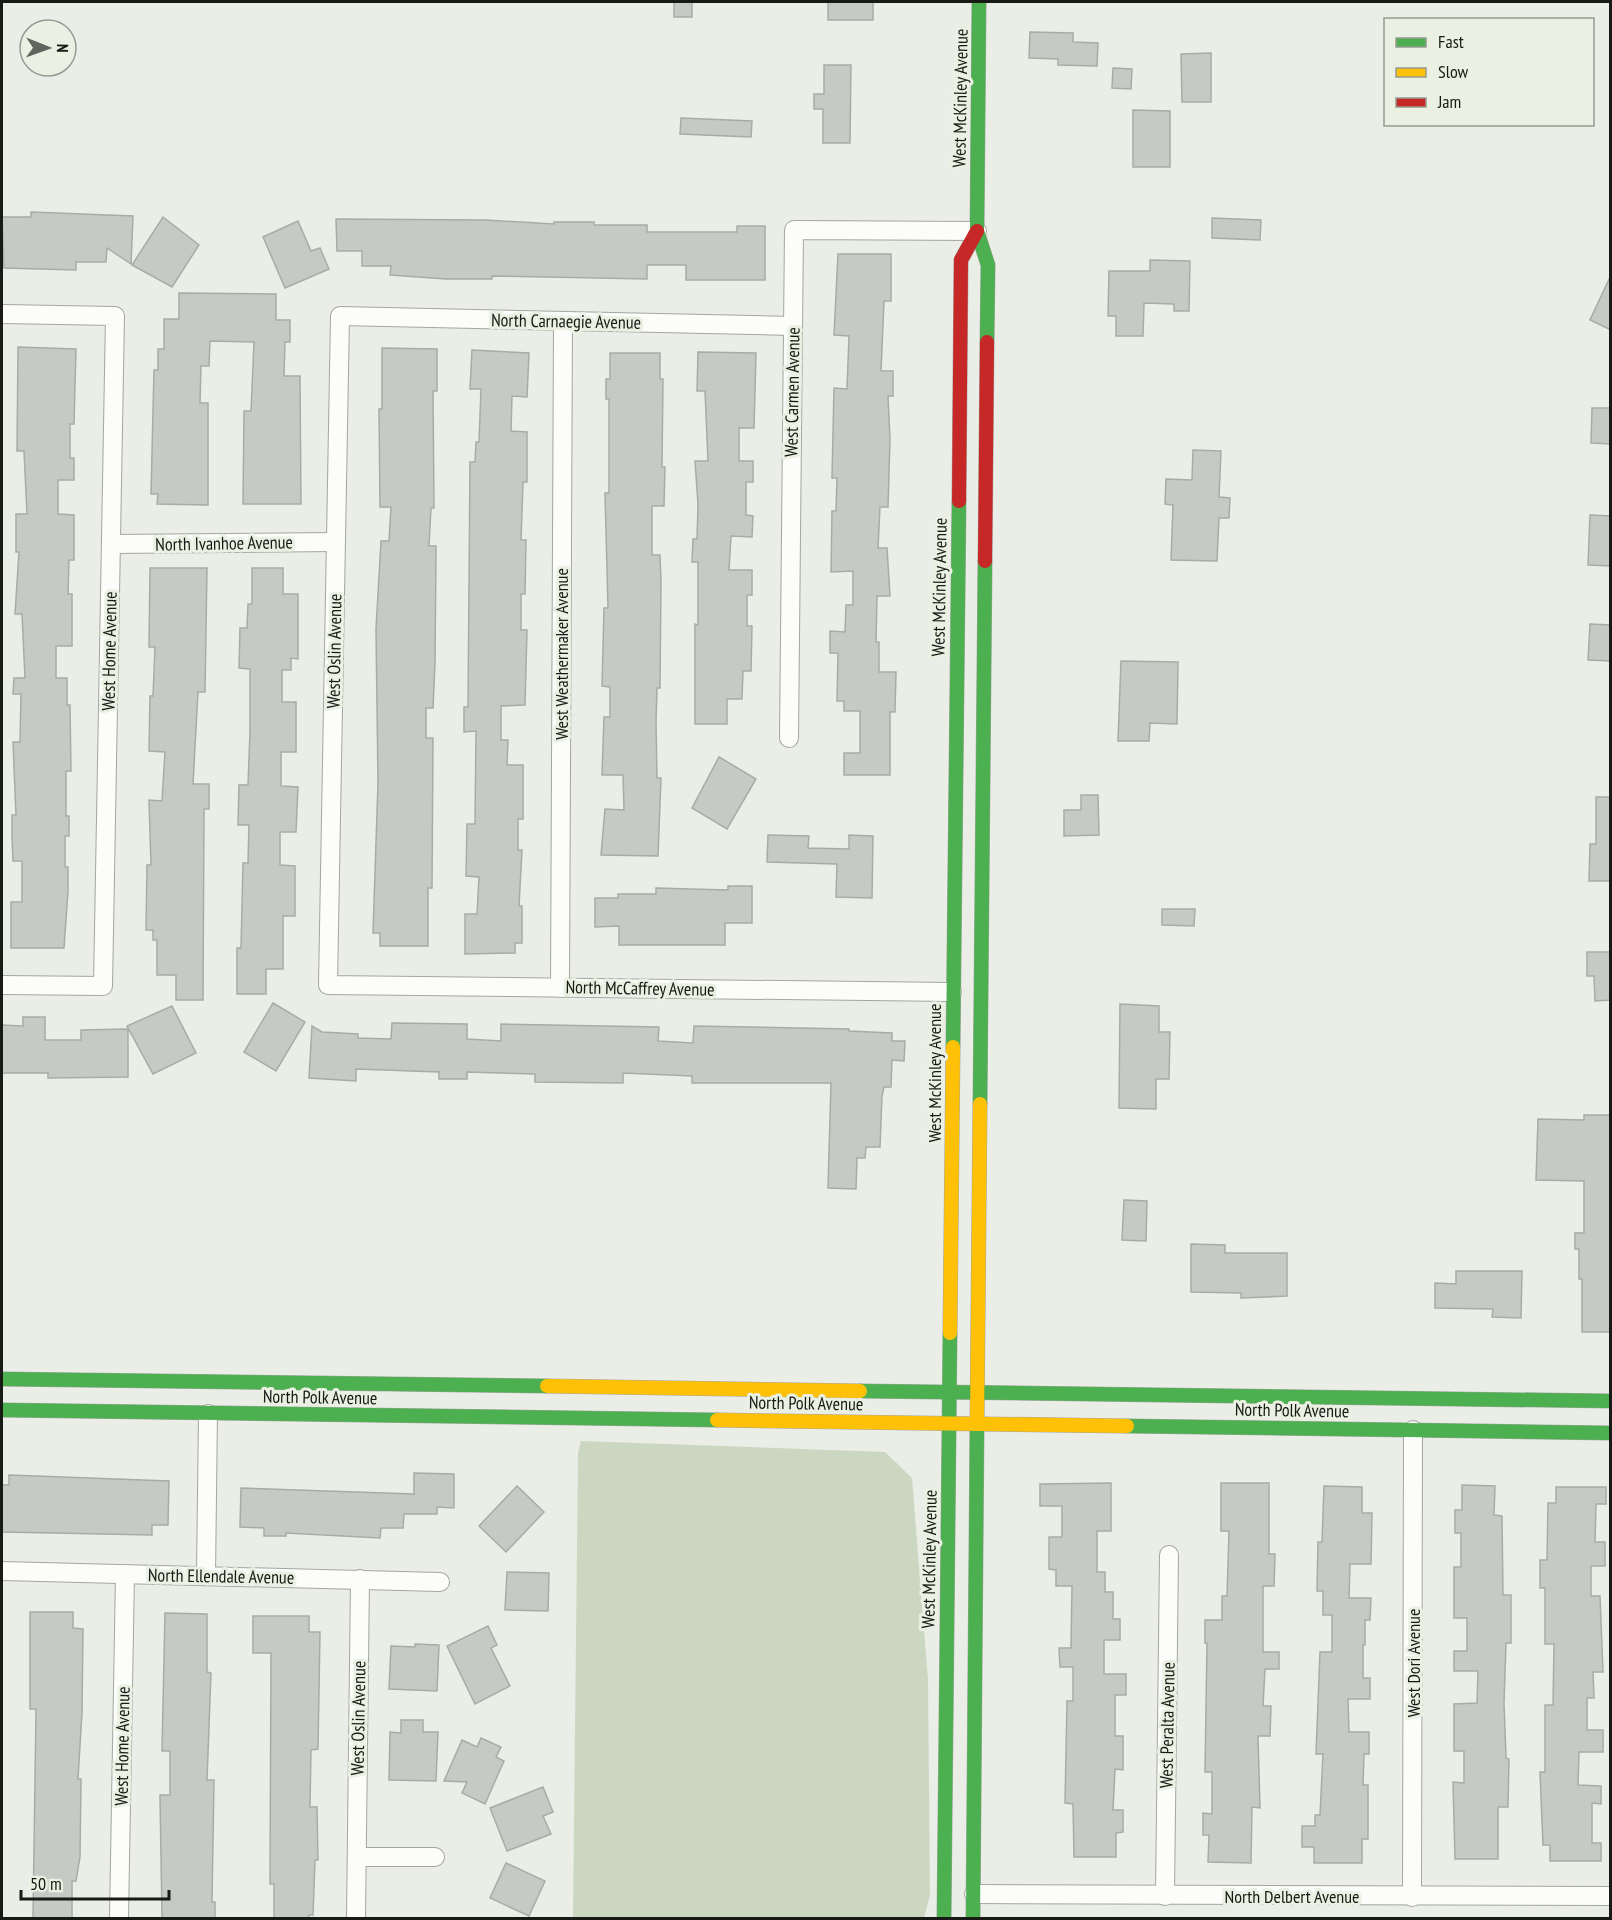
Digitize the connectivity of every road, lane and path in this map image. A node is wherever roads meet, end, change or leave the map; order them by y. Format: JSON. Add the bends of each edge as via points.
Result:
{"nodes":[{"id":1,"x":979,"y":2,"type":"edge"},
{"id":2,"x":977,"y":231,"type":"junction"},
{"id":3,"x":2,"y":314,"type":"edge"},
{"id":4,"x":340,"y":316,"type":"joint"},
{"id":5,"x":563,"y":321,"type":"junction"},
{"id":6,"x":792,"y":326,"type":"junction"},
{"id":7,"x":336,"y":542,"type":"junction"},
{"id":8,"x":111,"y":544,"type":"junction"},
{"id":9,"x":789,"y":738,"type":"dead end"},
{"id":10,"x":2,"y":985,"type":"edge"},
{"id":11,"x":328,"y":985,"type":"joint"},
{"id":12,"x":560,"y":988,"type":"junction"},
{"id":13,"x":952,"y":992,"type":"junction"},
{"id":14,"x":952,"y":1174,"type":"junction"},
{"id":15,"x":980,"y":1280,"type":"junction"},
{"id":16,"x":2,"y":1379,"type":"edge"},
{"id":17,"x":400,"y":1385,"type":"junction"},
{"id":18,"x":949,"y":1394,"type":"junction"},
{"id":19,"x":978,"y":1394,"type":"junction"},
{"id":20,"x":1611,"y":1401,"type":"edge"},
{"id":21,"x":2,"y":1410,"type":"edge"},
{"id":22,"x":208,"y":1414,"type":"junction"},
{"id":23,"x":948,"y":1423,"type":"junction"},
{"id":24,"x":978,"y":1423,"type":"junction"},
{"id":25,"x":1413,"y":1430,"type":"junction"},
{"id":26,"x":1611,"y":1433,"type":"edge"},
{"id":27,"x":1169,"y":1555,"type":"dead end"},
{"id":28,"x":2,"y":1571,"type":"edge"},
{"id":29,"x":125,"y":1574,"type":"junction"},
{"id":30,"x":206,"y":1575,"type":"junction"},
{"id":31,"x":360,"y":1579,"type":"junction"},
{"id":32,"x":440,"y":1582,"type":"dead end"},
{"id":33,"x":357,"y":1857,"type":"junction"},
{"id":34,"x":435,"y":1857,"type":"dead end"},
{"id":35,"x":974,"y":1894,"type":"junction"},
{"id":36,"x":1165,"y":1896,"type":"junction"},
{"id":37,"x":1611,"y":1896,"type":"edge"},
{"id":38,"x":1412,"y":1897,"type":"junction"},
{"id":39,"x":119,"y":1918,"type":"edge"},
{"id":40,"x":356,"y":1918,"type":"edge"},
{"id":41,"x":944,"y":1918,"type":"edge"},
{"id":42,"x":973,"y":1918,"type":"edge"}],
"edges":[{"from":1,"to":2,"type":"main road","name":"West McKinley Avenue"},
{"from":2,"to":6,"type":"street","name":"West Carmen Avenue","via":[[794,230]]},
{"from":2,"to":13,"type":"main road","name":"West McKinley Avenue","via":[[961,260]]},
{"from":2,"to":15,"type":"main road","name":"West McKinley Avenue","via":[[988,265]]},
{"from":3,"to":8,"type":"street","name":"West Home Avenue","via":[[115,316]]},
{"from":4,"to":5,"type":"street","name":"North Carnaegie Avenue"},
{"from":4,"to":7,"type":"street","name":"West Oslin Avenue"},
{"from":5,"to":6,"type":"street","name":"North Carnaegie Avenue"},
{"from":5,"to":12,"type":"street","name":"West Weathermaker Avenue"},
{"from":6,"to":9,"type":"street","name":"West Carmen Avenue"},
{"from":7,"to":8,"type":"street","name":"North Ivanhoe Avenue"},
{"from":7,"to":11,"type":"street","name":"West Oslin Avenue"},
{"from":8,"to":10,"type":"street","name":"West Home Avenue","via":[[103,987]]},
{"from":11,"to":12,"type":"street","name":"North McCaffrey Avenue"},
{"from":12,"to":13,"type":"street","name":"North McCaffrey Avenue"},
{"from":13,"to":14,"type":"main road","name":"West McKinley Avenue"},
{"from":14,"to":15,"type":"main road","via":[[963,1174],[967,1186],[970,1233]]},
{"from":14,"to":18,"type":"main road","name":"West McKinley Avenue"},
{"from":15,"to":19,"type":"main road","name":"West McKinley Avenue"},
{"from":16,"to":17,"type":"main road","name":"North Polk Avenue"},
{"from":17,"to":18,"type":"main road","name":"North Polk Avenue"},
{"from":17,"to":22,"type":"main road","via":[[377,1398],[229,1399]]},
{"from":18,"to":19,"type":"main road","name":"North Polk Avenue"},
{"from":18,"to":23,"type":"main road","name":"West McKinley Avenue"},
{"from":19,"to":20,"type":"main road","name":"North Polk Avenue"},
{"from":19,"to":24,"type":"main road","name":"West McKinley Avenue"},
{"from":21,"to":22,"type":"main road","name":"North Polk Avenue"},
{"from":22,"to":23,"type":"main road","name":"North Polk Avenue"},
{"from":22,"to":30,"type":"street"},
{"from":23,"to":24,"type":"main road","name":"North Polk Avenue"},
{"from":23,"to":41,"type":"main road","name":"West McKinley Avenue"},
{"from":24,"to":25,"type":"main road","name":"North Polk Avenue"},
{"from":24,"to":35,"type":"main road","name":"West McKinley Avenue"},
{"from":25,"to":26,"type":"main road","name":"North Polk Avenue"},
{"from":25,"to":38,"type":"street","name":"West Dori Avenue"},
{"from":27,"to":36,"type":"street","name":"West Peralta Avenue"},
{"from":28,"to":29,"type":"street","name":"North Ellendale Avenue"},
{"from":29,"to":30,"type":"street","name":"North Ellendale Avenue"},
{"from":29,"to":39,"type":"street","name":"West Home Avenue"},
{"from":30,"to":31,"type":"street","name":"North Ellendale Avenue"},
{"from":31,"to":32,"type":"street","name":"North Ellendale Avenue"},
{"from":31,"to":33,"type":"street","name":"West Oslin Avenue"},
{"from":33,"to":34,"type":"street"},
{"from":33,"to":40,"type":"street","name":"West Oslin Avenue"},
{"from":35,"to":36,"type":"street","name":"North Delbert Avenue"},
{"from":35,"to":42,"type":"main road","name":"West McKinley Avenue"},
{"from":36,"to":38,"type":"street","name":"North Delbert Avenue"},
{"from":37,"to":38,"type":"street","name":"North Delbert Avenue"}]}
